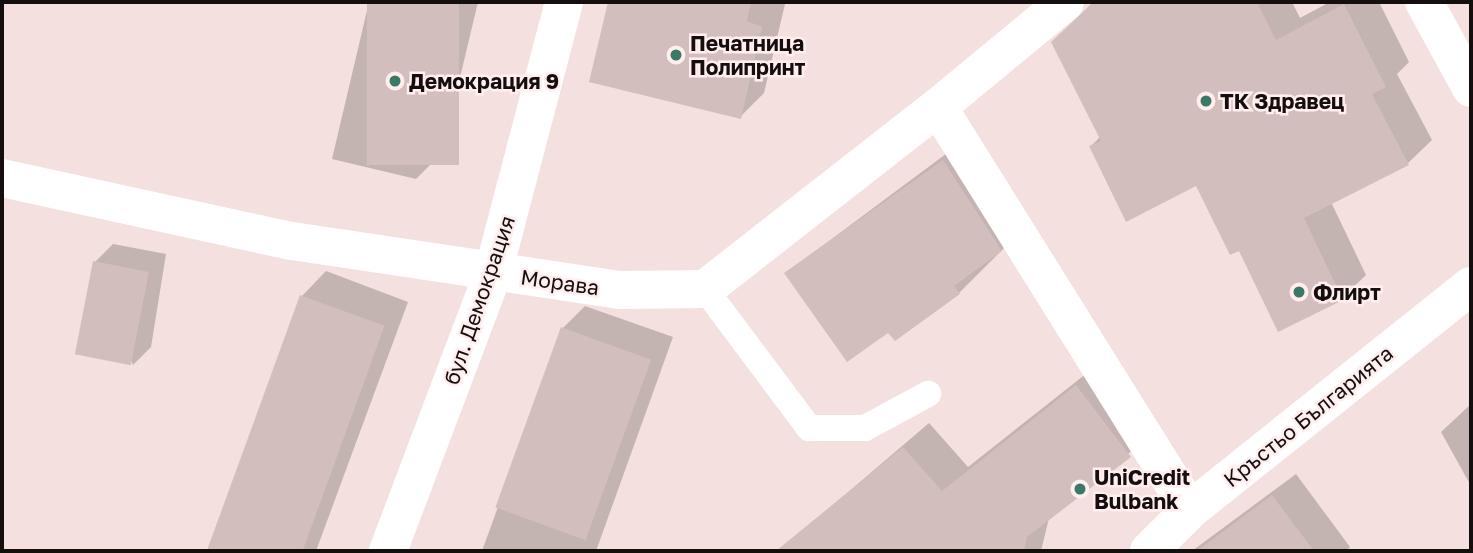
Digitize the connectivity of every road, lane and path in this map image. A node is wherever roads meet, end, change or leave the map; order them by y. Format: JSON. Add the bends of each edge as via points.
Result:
{"nodes":[{"id":1,"x":564,"y":2,"type":"edge"},
{"id":2,"x":1065,"y":2,"type":"edge"},
{"id":3,"x":1424,"y":2,"type":"edge"},
{"id":4,"x":1471,"y":88,"type":"edge"},
{"id":5,"x":938,"y":107,"type":"junction"},
{"id":6,"x":2,"y":178,"type":"edge"},
{"id":7,"x":493,"y":273,"type":"junction"},
{"id":8,"x":1471,"y":286,"type":"edge"},
{"id":9,"x":705,"y":289,"type":"junction"},
{"id":10,"x":928,"y":394,"type":"dead end"},
{"id":11,"x":1190,"y":510,"type":"junction"},
{"id":12,"x":388,"y":551,"type":"edge"},
{"id":13,"x":1149,"y":551,"type":"edge"}],
"edges":[{"from":1,"to":7,"type":"street","name":"бул. Демокрация"},
{"from":2,"to":5,"type":"street"},
{"from":3,"to":4,"type":"street"},
{"from":5,"to":9,"type":"street"},
{"from":5,"to":11,"type":"street"},
{"from":6,"to":7,"type":"street","name":"Морава","via":[[292,241]]},
{"from":7,"to":9,"type":"street","name":"Морава","via":[[619,290]]},
{"from":7,"to":12,"type":"street","name":"бул. Демокрация"},
{"from":8,"to":11,"type":"street","name":"Кръстьо Българията"},
{"from":9,"to":10,"type":"lane","via":[[809,428],[865,428]]},
{"from":11,"to":13,"type":"street","name":"Кръстьо Българията"}]}
